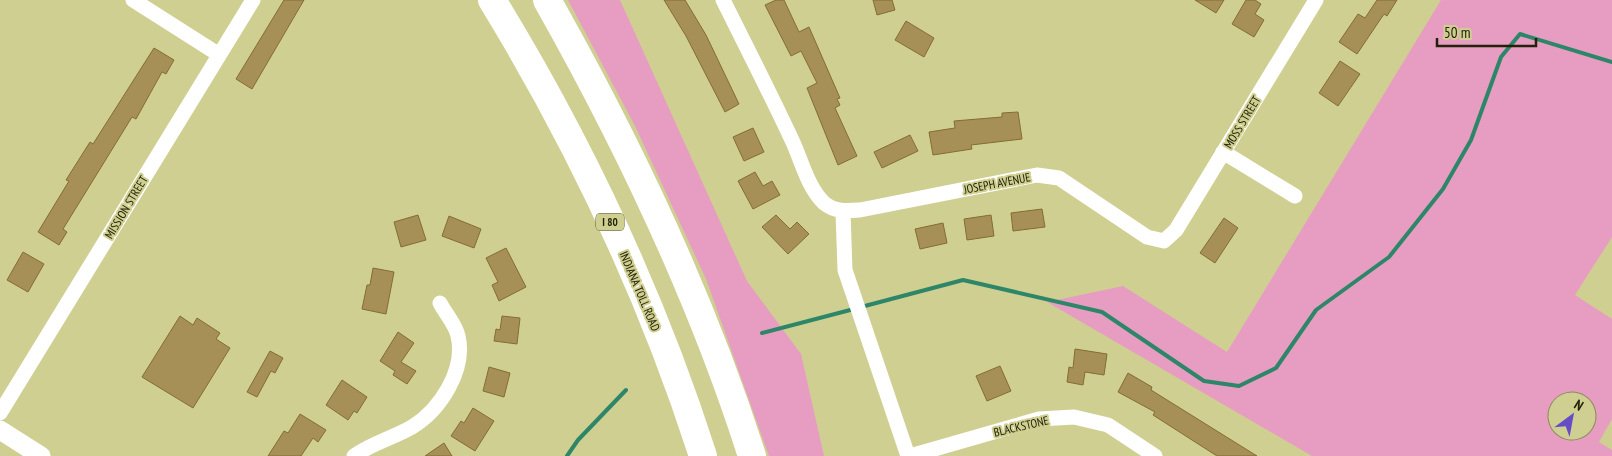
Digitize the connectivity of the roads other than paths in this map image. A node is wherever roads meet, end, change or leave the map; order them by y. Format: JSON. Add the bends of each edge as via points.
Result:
{"nodes":[{"id":1,"x":132,"y":0,"type":"edge"},
{"id":2,"x":253,"y":0,"type":"edge"},
{"id":3,"x":492,"y":0,"type":"edge"},
{"id":4,"x":547,"y":0,"type":"edge"},
{"id":5,"x":723,"y":0,"type":"edge"},
{"id":6,"x":1315,"y":0,"type":"edge"},
{"id":7,"x":218,"y":54,"type":"junction"},
{"id":8,"x":1224,"y":152,"type":"junction"},
{"id":9,"x":1295,"y":196,"type":"dead end"},
{"id":10,"x":843,"y":212,"type":"junction"},
{"id":11,"x":1164,"y":241,"type":"joint"},
{"id":12,"x":440,"y":303,"type":"dead end"},
{"id":13,"x":0,"y":413,"type":"edge"},
{"id":14,"x":0,"y":430,"type":"edge"},
{"id":15,"x":1149,"y":454,"type":"edge"},
{"id":16,"x":41,"y":456,"type":"edge"},
{"id":17,"x":354,"y":456,"type":"edge"},
{"id":18,"x":703,"y":456,"type":"edge"},
{"id":19,"x":752,"y":456,"type":"edge"},
{"id":20,"x":909,"y":456,"type":"edge"}],
"edges":[{"from":1,"to":7,"type":"street"},
{"from":2,"to":7,"type":"street","name":"MISSION STREET"},
{"from":3,"to":18,"type":"highway","name":"INDIANA TOLL ROAD","number":"I 80","via":[[547,95],[630,266],[667,355]]},
{"from":4,"to":19,"type":"highway","via":[[621,138],[668,237],[708,333]]},
{"from":5,"to":10,"type":"street","via":[[814,190],[822,202]]},
{"from":6,"to":8,"type":"street","name":"MOSS STREET"},
{"from":7,"to":13,"type":"street","name":"MISSION STREET"},
{"from":8,"to":9,"type":"street"},
{"from":8,"to":11,"type":"street","name":"MOSS STREET","via":[[1176,230]]},
{"from":10,"to":11,"type":"street","name":"JOSEPH AVENUE","via":[[1037,175],[1059,178],[1147,237]]},
{"from":10,"to":20,"type":"street","via":[[845,270],[851,293]]},
{"from":12,"to":17,"type":"street","via":[[458,336],[458,367],[440,402],[412,426],[367,446]]},
{"from":14,"to":16,"type":"street"},
{"from":15,"to":20,"type":"street","name":"BLACKSTONE","via":[[1108,425],[1074,417],[1038,419]]}]}
